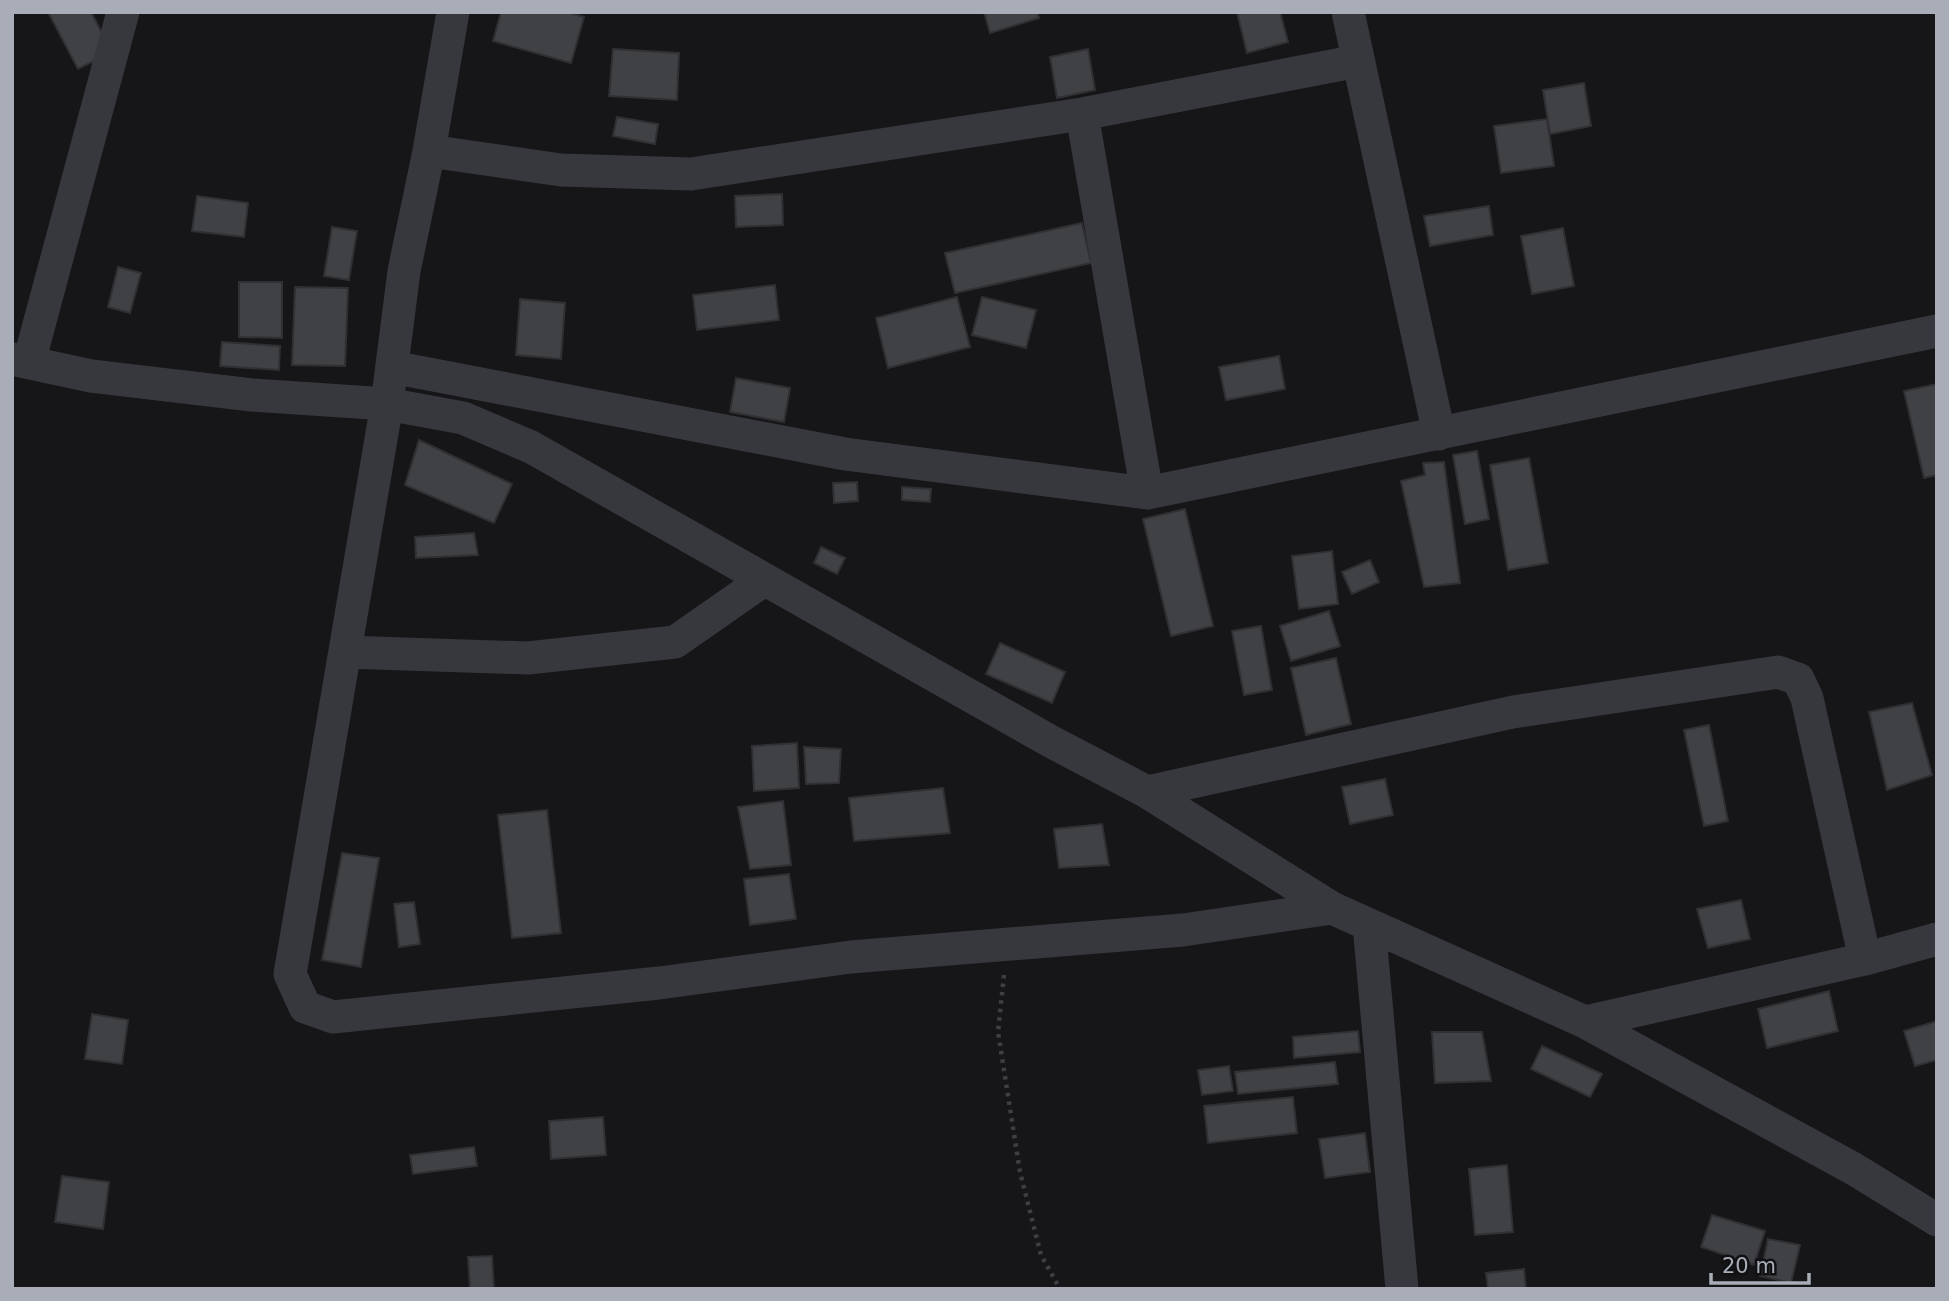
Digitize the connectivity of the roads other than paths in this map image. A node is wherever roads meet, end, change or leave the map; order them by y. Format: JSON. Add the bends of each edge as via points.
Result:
{"nodes":[{"id":1,"x":123,"y":12,"type":"edge"},
{"id":2,"x":453,"y":12,"type":"edge"},
{"id":3,"x":1348,"y":12,"type":"edge"},
{"id":4,"x":1358,"y":61,"type":"junction"},
{"id":5,"x":1082,"y":114,"type":"junction"},
{"id":6,"x":429,"y":151,"type":"junction"},
{"id":7,"x":1937,"y":331,"type":"edge"},
{"id":8,"x":21,"y":360,"type":"edge"},
{"id":9,"x":392,"y":367,"type":"junction"},
{"id":10,"x":387,"y":404,"type":"junction"},
{"id":11,"x":1439,"y":434,"type":"junction"},
{"id":12,"x":1147,"y":494,"type":"junction"},
{"id":13,"x":764,"y":579,"type":"junction"},
{"id":14,"x":345,"y":652,"type":"junction"},
{"id":15,"x":1147,"y":792,"type":"junction"},
{"id":16,"x":1332,"y":908,"type":"junction"},
{"id":17,"x":1369,"y":925,"type":"junction"},
{"id":18,"x":1937,"y":939,"type":"edge"},
{"id":19,"x":1865,"y":959,"type":"junction"},
{"id":20,"x":1585,"y":1022,"type":"junction"},
{"id":21,"x":1937,"y":1220,"type":"edge"},
{"id":22,"x":1402,"y":1289,"type":"edge"}],
"edges":[{"from":1,"to":8,"type":"street"},
{"from":2,"to":6,"type":"street"},
{"from":3,"to":4,"type":"street"},
{"from":4,"to":5,"type":"street"},
{"from":4,"to":11,"type":"street"},
{"from":5,"to":6,"type":"street","via":[[691,174],[561,170]]},
{"from":5,"to":12,"type":"street"},
{"from":6,"to":9,"type":"street","via":[[404,271]]},
{"from":7,"to":11,"type":"street"},
{"from":8,"to":10,"type":"street","via":[[91,376],[252,395]]},
{"from":9,"to":10,"type":"street"},
{"from":9,"to":12,"type":"street","via":[[845,454]]},
{"from":10,"to":13,"type":"street","via":[[463,418],[531,447]]},
{"from":10,"to":14,"type":"street"},
{"from":11,"to":12,"type":"street"},
{"from":13,"to":14,"type":"street","via":[[675,642],[528,658]]},
{"from":13,"to":15,"type":"street"},
{"from":14,"to":16,"type":"street","via":[[290,974],[305,1007],[333,1017],[659,983],[851,957],[1183,930]]},
{"from":15,"to":16,"type":"street"},
{"from":15,"to":19,"type":"street","via":[[1513,712],[1778,672],[1798,679],[1807,698]]},
{"from":16,"to":17,"type":"street"},
{"from":17,"to":20,"type":"street"},
{"from":17,"to":22,"type":"street"},
{"from":18,"to":19,"type":"street"},
{"from":19,"to":20,"type":"street"},
{"from":20,"to":21,"type":"street","via":[[1854,1169]]}]}
